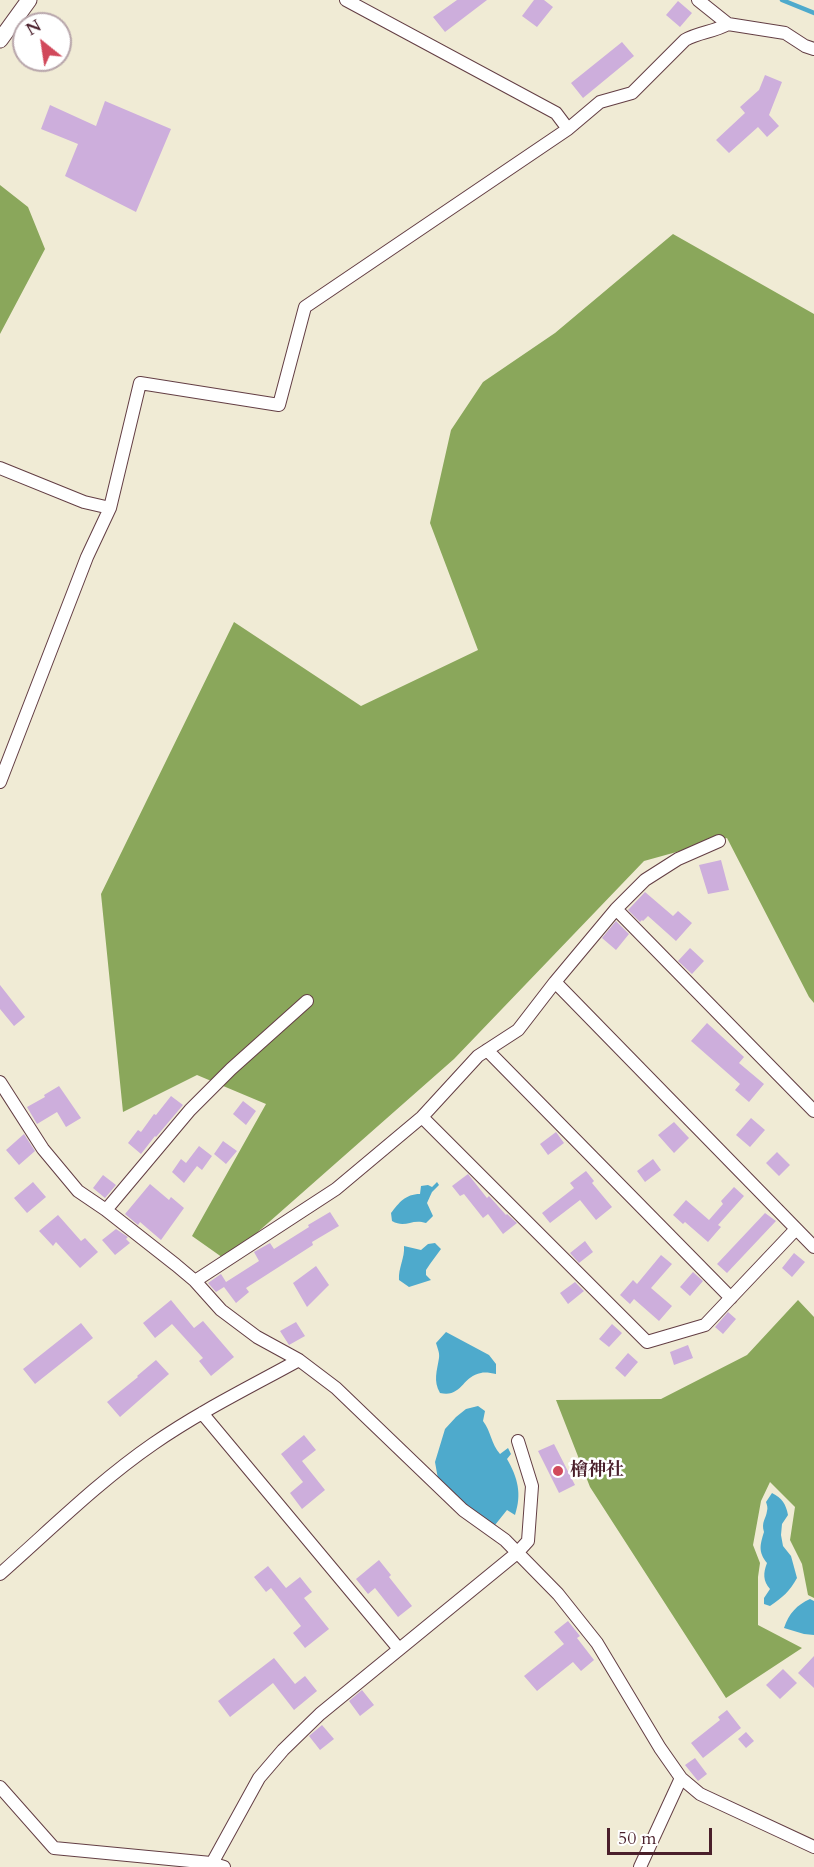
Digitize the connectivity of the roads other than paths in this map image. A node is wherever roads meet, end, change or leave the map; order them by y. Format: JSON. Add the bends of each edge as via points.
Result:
{"nodes":[{"id":1,"x":28,"y":0,"type":"edge"},
{"id":2,"x":346,"y":0,"type":"edge"},
{"id":3,"x":698,"y":0,"type":"edge"},
{"id":4,"x":728,"y":24,"type":"junction"},
{"id":5,"x":0,"y":40,"type":"edge"},
{"id":6,"x":814,"y":49,"type":"edge"},
{"id":7,"x":568,"y":129,"type":"junction"},
{"id":8,"x":0,"y":468,"type":"edge"},
{"id":9,"x":110,"y":508,"type":"junction"},
{"id":10,"x":0,"y":782,"type":"edge"},
{"id":11,"x":719,"y":841,"type":"dead end"},
{"id":12,"x":616,"y":909,"type":"junction"},
{"id":13,"x":555,"y":982,"type":"junction"},
{"id":14,"x":307,"y":1001,"type":"dead end"},
{"id":15,"x":487,"y":1050,"type":"junction"},
{"id":16,"x":0,"y":1082,"type":"edge"},
{"id":17,"x":814,"y":1111,"type":"edge"},
{"id":18,"x":422,"y":1116,"type":"junction"},
{"id":19,"x":106,"y":1210,"type":"junction"},
{"id":20,"x":796,"y":1229,"type":"junction"},
{"id":21,"x":814,"y":1247,"type":"edge"},
{"id":22,"x":195,"y":1281,"type":"junction"},
{"id":23,"x":731,"y":1298,"type":"junction"},
{"id":24,"x":299,"y":1360,"type":"junction"},
{"id":25,"x":202,"y":1413,"type":"junction"},
{"id":26,"x":518,"y":1441,"type":"dead end"},
{"id":27,"x":517,"y":1553,"type":"junction"},
{"id":28,"x":0,"y":1574,"type":"edge"},
{"id":29,"x":399,"y":1649,"type":"junction"},
{"id":30,"x":681,"y":1778,"type":"junction"},
{"id":31,"x":0,"y":1786,"type":"edge"},
{"id":32,"x":814,"y":1847,"type":"edge"},
{"id":33,"x":210,"y":1865,"type":"edge"},
{"id":34,"x":224,"y":1867,"type":"edge"},
{"id":35,"x":640,"y":1867,"type":"edge"}],
"edges":[{"from":1,"to":5,"type":"street"},
{"from":2,"to":7,"type":"street","via":[[556,113]]},
{"from":3,"to":4,"type":"street"},
{"from":4,"to":6,"type":"street","via":[[786,33]]},
{"from":4,"to":7,"type":"street","via":[[685,40],[632,93],[600,102]]},
{"from":7,"to":9,"type":"street","via":[[305,307],[279,405],[140,383]]},
{"from":8,"to":9,"type":"street","via":[[84,502]]},
{"from":9,"to":10,"type":"street","via":[[87,557]]},
{"from":11,"to":12,"type":"street","via":[[678,859],[645,880]]},
{"from":12,"to":13,"type":"street"},
{"from":12,"to":17,"type":"street"},
{"from":13,"to":15,"type":"street","via":[[518,1030]]},
{"from":13,"to":20,"type":"street"},
{"from":14,"to":19,"type":"street","via":[[190,1110]]},
{"from":15,"to":18,"type":"street"},
{"from":15,"to":23,"type":"street"},
{"from":16,"to":19,"type":"street","via":[[57,1166],[78,1191]]},
{"from":18,"to":22,"type":"street","via":[[336,1189]]},
{"from":18,"to":23,"type":"street","via":[[647,1342],[705,1325]]},
{"from":19,"to":22,"type":"street"},
{"from":20,"to":21,"type":"street"},
{"from":20,"to":23,"type":"street"},
{"from":22,"to":24,"type":"street","via":[[221,1310],[257,1337]]},
{"from":24,"to":25,"type":"street"},
{"from":24,"to":27,"type":"street","via":[[336,1388],[463,1510]]},
{"from":25,"to":28,"type":"street","via":[[114,1473]]},
{"from":25,"to":29,"type":"street"},
{"from":26,"to":27,"type":"street","via":[[532,1486],[528,1541]]},
{"from":27,"to":29,"type":"street"},
{"from":27,"to":30,"type":"street","via":[[558,1594],[597,1643]]},
{"from":29,"to":33,"type":"street","via":[[283,1750],[260,1778]]},
{"from":30,"to":32,"type":"street","via":[[700,1794]]},
{"from":30,"to":35,"type":"street"},
{"from":31,"to":33,"type":"street","via":[[54,1848]]},
{"from":33,"to":34,"type":"street"}]}
